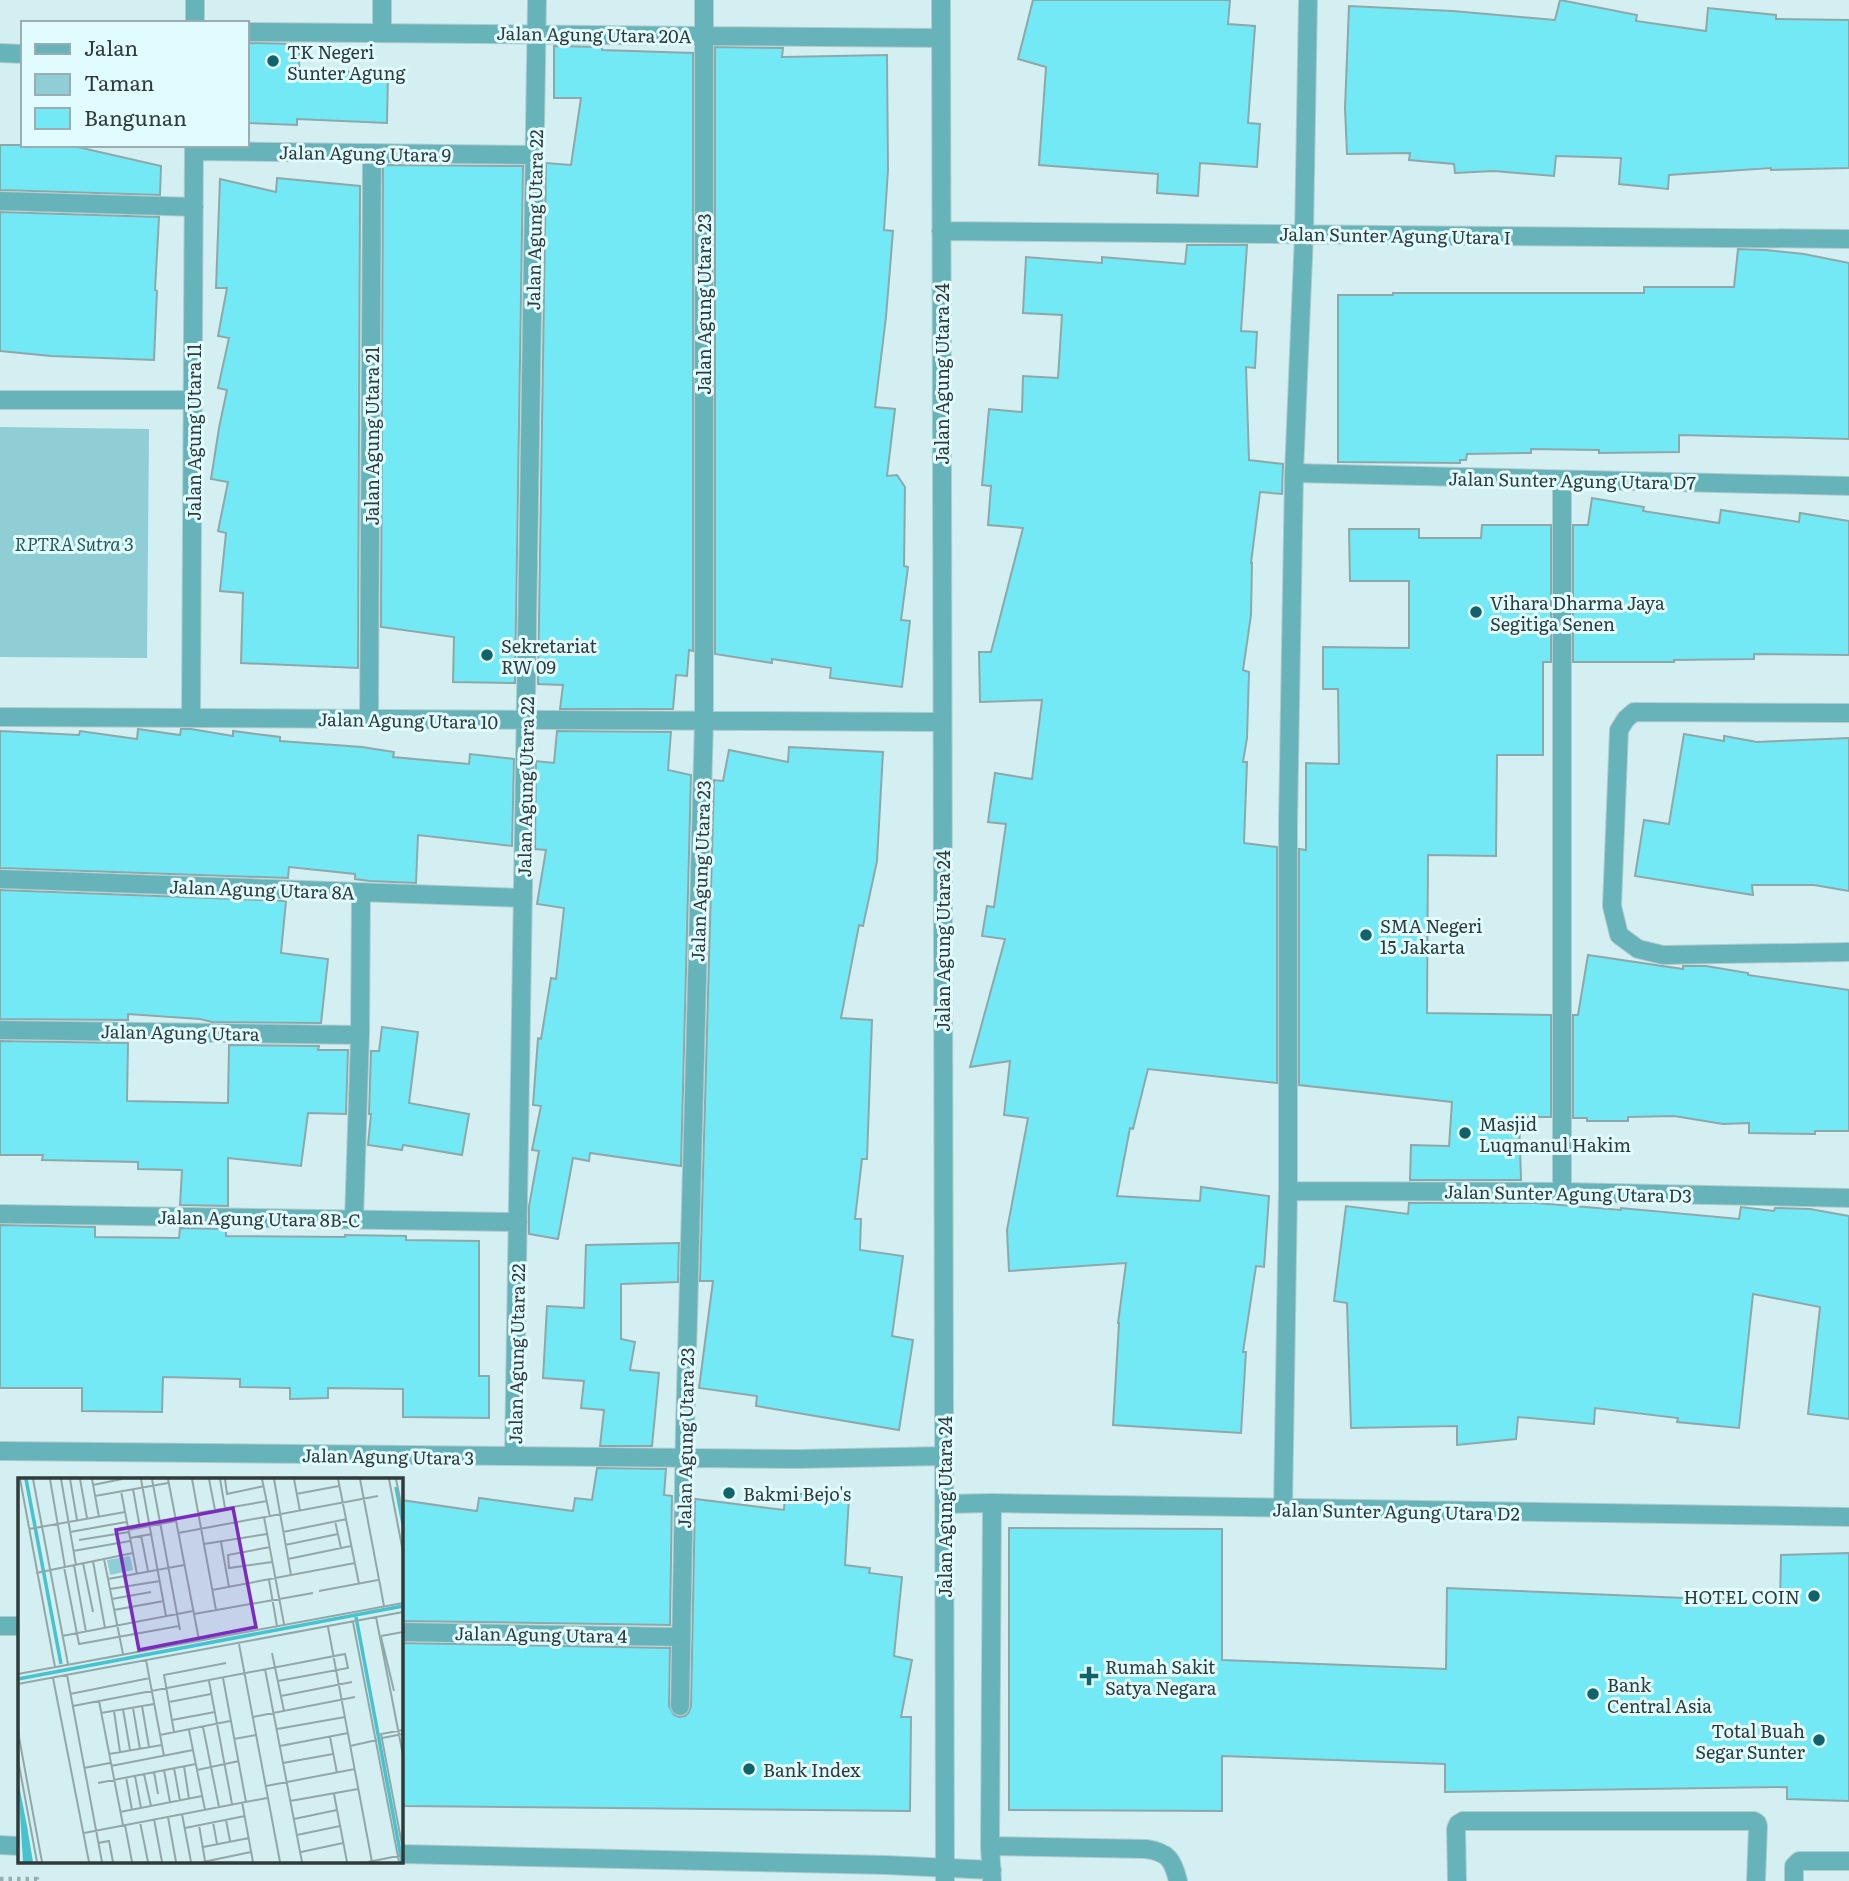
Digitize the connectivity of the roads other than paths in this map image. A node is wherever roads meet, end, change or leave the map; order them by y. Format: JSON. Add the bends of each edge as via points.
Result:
{"nodes":[{"id":1,"x":195,"y":0,"type":"edge"},
{"id":2,"x":382,"y":0,"type":"edge"},
{"id":3,"x":537,"y":0,"type":"edge"},
{"id":4,"x":704,"y":0,"type":"edge"},
{"id":5,"x":941,"y":0,"type":"edge"},
{"id":6,"x":1308,"y":0,"type":"edge"},
{"id":7,"x":195,"y":21,"type":"edge"},
{"id":8,"x":248,"y":32,"type":"edge"},
{"id":9,"x":382,"y":33,"type":"junction"},
{"id":10,"x":537,"y":34,"type":"junction"},
{"id":11,"x":704,"y":35,"type":"junction"},
{"id":12,"x":940,"y":38,"type":"junction"},
{"id":13,"x":0,"y":53,"type":"edge"},
{"id":14,"x":21,"y":54,"type":"edge"},
{"id":15,"x":194,"y":148,"type":"edge"},
{"id":16,"x":372,"y":153,"type":"junction"},
{"id":17,"x":536,"y":155,"type":"junction"},
{"id":18,"x":0,"y":201,"type":"edge"},
{"id":19,"x":194,"y":207,"type":"junction"},
{"id":20,"x":941,"y":231,"type":"junction"},
{"id":21,"x":1304,"y":234,"type":"junction"},
{"id":22,"x":1849,"y":239,"type":"edge"},
{"id":23,"x":0,"y":400,"type":"edge"},
{"id":24,"x":193,"y":400,"type":"junction"},
{"id":25,"x":1294,"y":473,"type":"junction"},
{"id":26,"x":1562,"y":480,"type":"junction"},
{"id":27,"x":1849,"y":485,"type":"edge"},
{"id":28,"x":1849,"y":713,"type":"edge"},
{"id":29,"x":0,"y":717,"type":"edge"},
{"id":30,"x":191,"y":718,"type":"junction"},
{"id":31,"x":369,"y":719,"type":"junction"},
{"id":32,"x":526,"y":721,"type":"junction"},
{"id":33,"x":704,"y":721,"type":"junction"},
{"id":34,"x":941,"y":722,"type":"junction"},
{"id":35,"x":0,"y":879,"type":"edge"},
{"id":36,"x":362,"y":892,"type":"junction"},
{"id":37,"x":523,"y":898,"type":"junction"},
{"id":38,"x":1849,"y":952,"type":"edge"},
{"id":39,"x":0,"y":1030,"type":"edge"},
{"id":40,"x":360,"y":1035,"type":"junction"},
{"id":41,"x":1288,"y":1191,"type":"junction"},
{"id":42,"x":1562,"y":1192,"type":"junction"},
{"id":43,"x":1849,"y":1198,"type":"edge"},
{"id":44,"x":0,"y":1214,"type":"edge"},
{"id":45,"x":354,"y":1220,"type":"junction"},
{"id":46,"x":518,"y":1222,"type":"junction"},
{"id":47,"x":0,"y":1451,"type":"edge"},
{"id":48,"x":514,"y":1456,"type":"junction"},
{"id":49,"x":944,"y":1456,"type":"junction"},
{"id":50,"x":685,"y":1458,"type":"junction"},
{"id":51,"x":944,"y":1503,"type":"junction"},
{"id":52,"x":992,"y":1503,"type":"junction"},
{"id":53,"x":1283,"y":1509,"type":"junction"},
{"id":54,"x":1849,"y":1517,"type":"edge"},
{"id":55,"x":0,"y":1626,"type":"edge"},
{"id":56,"x":18,"y":1626,"type":"edge"},
{"id":57,"x":402,"y":1632,"type":"edge"},
{"id":58,"x":681,"y":1637,"type":"junction"},
{"id":59,"x":680,"y":1706,"type":"dead end"},
{"id":60,"x":0,"y":1845,"type":"edge"},
{"id":61,"x":18,"y":1846,"type":"edge"},
{"id":62,"x":990,"y":1846,"type":"junction"},
{"id":63,"x":402,"y":1854,"type":"edge"},
{"id":64,"x":1849,"y":1861,"type":"edge"},
{"id":65,"x":945,"y":1875,"type":"edge"},
{"id":66,"x":992,"y":1875,"type":"edge"},
{"id":67,"x":1178,"y":1881,"type":"edge"},
{"id":68,"x":1458,"y":1881,"type":"edge"},
{"id":69,"x":1756,"y":1881,"type":"edge"},
{"id":70,"x":1794,"y":1881,"type":"edge"}],
"edges":[{"from":1,"to":7,"type":"street"},
{"from":2,"to":9,"type":"street"},
{"from":3,"to":10,"type":"street","name":"Jalan Agung Utara 22"},
{"from":4,"to":11,"type":"street","name":"Jalan Agung Utara 23"},
{"from":5,"to":12,"type":"street","name":"Jalan Agung Utara 24"},
{"from":6,"to":21,"type":"street"},
{"from":8,"to":9,"type":"street","name":"Jalan Agung Utara 20A"},
{"from":9,"to":10,"type":"street","name":"Jalan Agung Utara 20A"},
{"from":10,"to":11,"type":"street","name":"Jalan Agung Utara 20A"},
{"from":10,"to":17,"type":"street","name":"Jalan Agung Utara 22"},
{"from":11,"to":12,"type":"street","name":"Jalan Agung Utara 20A"},
{"from":11,"to":33,"type":"street","name":"Jalan Agung Utara 23"},
{"from":12,"to":20,"type":"street","name":"Jalan Agung Utara 24"},
{"from":13,"to":14,"type":"street"},
{"from":15,"to":16,"type":"street","name":"Jalan Agung Utara 9"},
{"from":15,"to":19,"type":"street","name":"Jalan Agung Utara 11"},
{"from":16,"to":17,"type":"street","name":"Jalan Agung Utara 9"},
{"from":16,"to":31,"type":"street","name":"Jalan Agung Utara 21"},
{"from":17,"to":32,"type":"street","name":"Jalan Agung Utara 22"},
{"from":18,"to":19,"type":"street"},
{"from":19,"to":24,"type":"street","name":"Jalan Agung Utara 11"},
{"from":20,"to":21,"type":"street","name":"Jalan Sunter Agung Utara I"},
{"from":20,"to":34,"type":"street","name":"Jalan Agung Utara 24"},
{"from":21,"to":22,"type":"street","name":"Jalan Sunter Agung Utara I"},
{"from":21,"to":25,"type":"street"},
{"from":23,"to":24,"type":"street"},
{"from":24,"to":30,"type":"street","name":"Jalan Agung Utara 11"},
{"from":25,"to":26,"type":"street","name":"Jalan Sunter Agung Utara D7"},
{"from":25,"to":41,"type":"street"},
{"from":26,"to":27,"type":"street","name":"Jalan Sunter Agung Utara D7"},
{"from":26,"to":42,"type":"street"},
{"from":28,"to":38,"type":"street","via":[[1634,712],[1619,730],[1612,906],[1619,935],[1638,949],[1663,955]]},
{"from":29,"to":30,"type":"street","name":"Jalan Agung Utara 10"},
{"from":30,"to":31,"type":"street","name":"Jalan Agung Utara 10"},
{"from":31,"to":32,"type":"street","name":"Jalan Agung Utara 10"},
{"from":32,"to":33,"type":"street","name":"Jalan Agung Utara 10"},
{"from":32,"to":37,"type":"street","name":"Jalan Agung Utara 22"},
{"from":33,"to":34,"type":"street","name":"Jalan Agung Utara 10"},
{"from":33,"to":50,"type":"street","name":"Jalan Agung Utara 23"},
{"from":34,"to":49,"type":"street","name":"Jalan Agung Utara 24"},
{"from":35,"to":36,"type":"street","name":"Jalan Agung Utara 8A"},
{"from":36,"to":37,"type":"street","name":"Jalan Agung Utara 8A"},
{"from":36,"to":40,"type":"street"},
{"from":37,"to":46,"type":"street","name":"Jalan Agung Utara 22"},
{"from":39,"to":40,"type":"street","name":"Jalan Agung Utara"},
{"from":40,"to":45,"type":"street"},
{"from":41,"to":42,"type":"street","name":"Jalan Sunter Agung Utara D3"},
{"from":41,"to":53,"type":"street"},
{"from":42,"to":43,"type":"street","name":"Jalan Sunter Agung Utara D3"},
{"from":44,"to":45,"type":"street","name":"Jalan Agung Utara 8B-C"},
{"from":45,"to":46,"type":"street","name":"Jalan Agung Utara 8B-C"},
{"from":46,"to":48,"type":"street","name":"Jalan Agung Utara 22"},
{"from":47,"to":48,"type":"street","name":"Jalan Agung Utara 3"},
{"from":48,"to":50,"type":"street","name":"Jalan Agung Utara 3"},
{"from":49,"to":50,"type":"street","name":"Jalan Agung Utara 3"},
{"from":49,"to":51,"type":"street","name":"Jalan Agung Utara 24"},
{"from":50,"to":58,"type":"street","name":"Jalan Agung Utara 23"},
{"from":51,"to":52,"type":"street","name":"Jalan Sunter Agung Utara D2"},
{"from":51,"to":65,"type":"street","name":"Jalan Agung Utara 24"},
{"from":52,"to":53,"type":"street","name":"Jalan Sunter Agung Utara D2"},
{"from":52,"to":62,"type":"street"},
{"from":53,"to":54,"type":"street","name":"Jalan Sunter Agung Utara D2"},
{"from":55,"to":56,"type":"street"},
{"from":57,"to":58,"type":"street","name":"Jalan Agung Utara 4"},
{"from":58,"to":59,"type":"street","name":"Jalan Agung Utara 23"},
{"from":60,"to":61,"type":"street"},
{"from":62,"to":66,"type":"street"},
{"from":62,"to":67,"type":"street","via":[[1158,1851],[1175,1866]]},
{"from":63,"to":65,"type":"street","via":[[886,1865]]},
{"from":64,"to":70,"type":"street","via":[[1799,1860]]},
{"from":65,"to":66,"type":"street"},
{"from":68,"to":69,"type":"street","via":[[1456,1829],[1463,1821],[1754,1821],[1758,1826]]}]}
